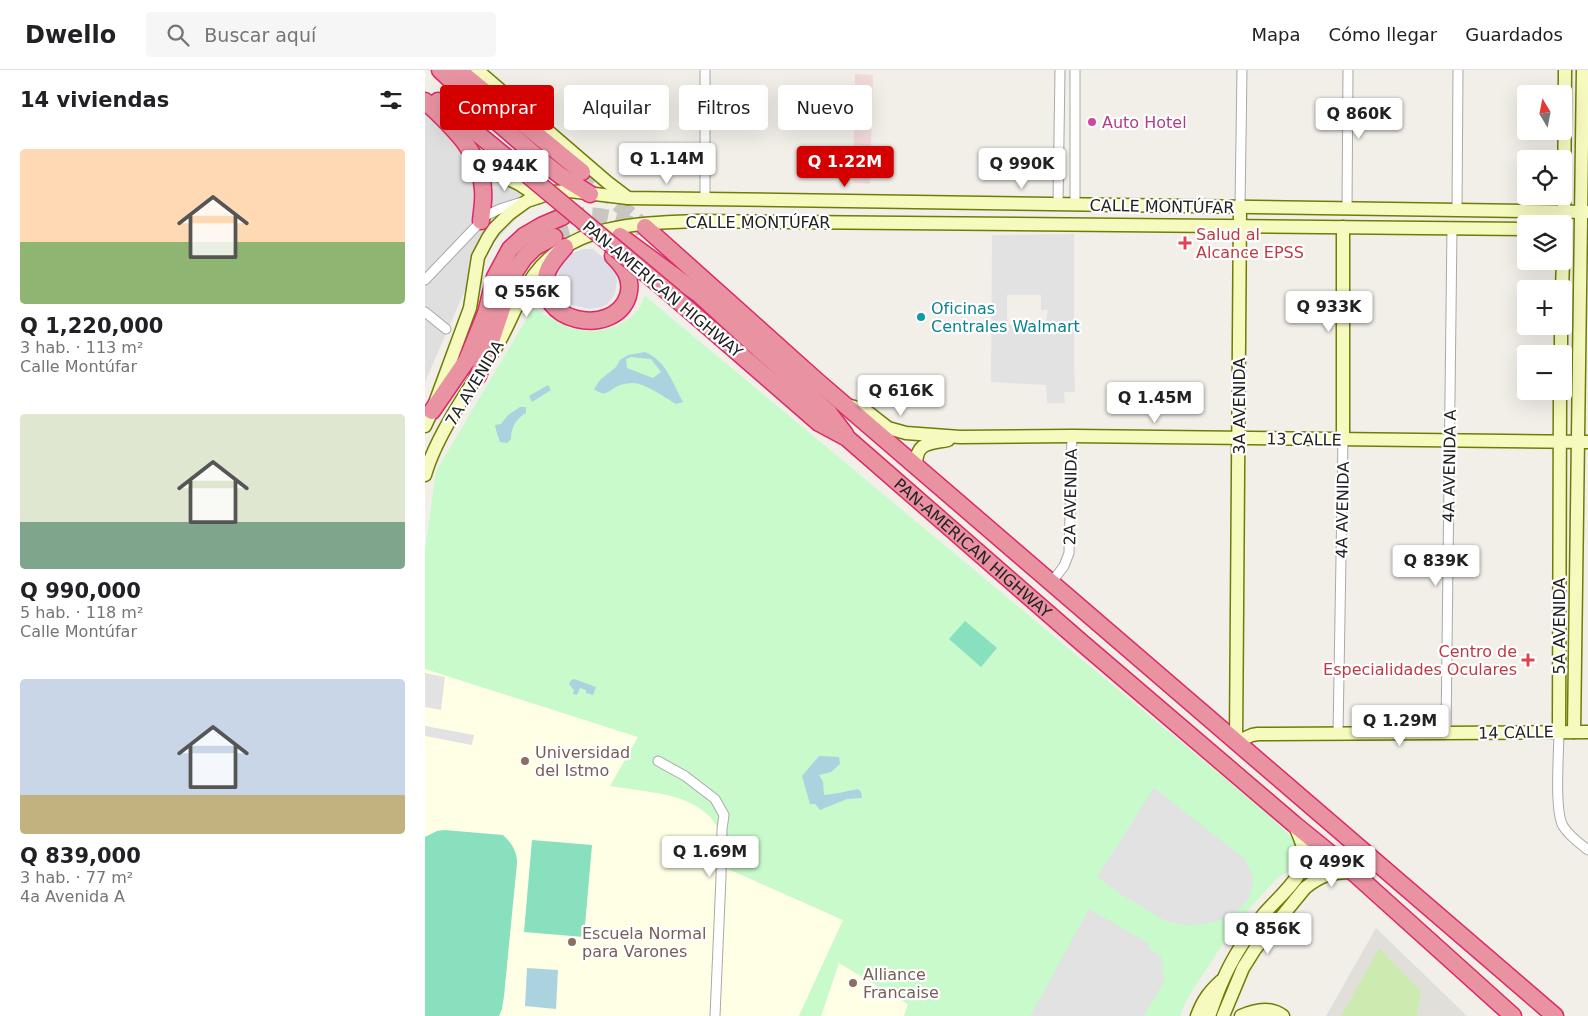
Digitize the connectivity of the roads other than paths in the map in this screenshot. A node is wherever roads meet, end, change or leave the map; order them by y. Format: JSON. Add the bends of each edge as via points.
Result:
{"nodes":[{"id":1,"x":440,"y":70,"type":"edge"},
{"id":2,"x":458,"y":70,"type":"edge"},
{"id":3,"x":477,"y":70,"type":"edge"},
{"id":4,"x":705,"y":70,"type":"edge"},
{"id":5,"x":1060,"y":70,"type":"edge"},
{"id":6,"x":1075,"y":70,"type":"edge"},
{"id":7,"x":1242,"y":70,"type":"edge"},
{"id":8,"x":1348,"y":70,"type":"edge"},
{"id":9,"x":1458,"y":70,"type":"edge"},
{"id":10,"x":1565,"y":70,"type":"edge"},
{"id":11,"x":1583,"y":70,"type":"edge"},
{"id":12,"x":425,"y":90,"type":"edge"},
{"id":13,"x":425,"y":101,"type":"edge"},
{"id":14,"x":519,"y":168,"type":"junction"},
{"id":15,"x":480,"y":170,"type":"junction"},
{"id":16,"x":582,"y":172,"type":"tunnel mouth"},
{"id":17,"x":590,"y":194,"type":"junction"},
{"id":18,"x":628,"y":198,"type":"junction"},
{"id":19,"x":533,"y":199,"type":"junction"},
{"id":20,"x":705,"y":199,"type":"junction"},
{"id":21,"x":1058,"y":204,"type":"junction"},
{"id":22,"x":1075,"y":204,"type":"junction"},
{"id":23,"x":1241,"y":207,"type":"junction"},
{"id":24,"x":1347,"y":209,"type":"junction"},
{"id":25,"x":1457,"y":210,"type":"junction"},
{"id":26,"x":1585,"y":212,"type":"edge"},
{"id":27,"x":1533,"y":215,"type":"edge"},
{"id":28,"x":1564,"y":215,"type":"edge"},
{"id":29,"x":1572,"y":215,"type":"edge"},
{"id":30,"x":562,"y":217,"type":"tunnel mouth"},
{"id":31,"x":481,"y":220,"type":"junction"},
{"id":32,"x":1241,"y":226,"type":"junction"},
{"id":33,"x":1343,"y":227,"type":"junction"},
{"id":34,"x":1452,"y":228,"type":"junction"},
{"id":35,"x":1517,"y":229,"type":"edge"},
{"id":36,"x":647,"y":230,"type":"tunnel mouth"},
{"id":37,"x":1572,"y":230,"type":"edge"},
{"id":38,"x":1585,"y":230,"type":"edge"},
{"id":39,"x":620,"y":236,"type":"tunnel mouth"},
{"id":40,"x":559,"y":242,"type":"junction"},
{"id":41,"x":425,"y":280,"type":"edge"},
{"id":42,"x":425,"y":312,"type":"edge"},
{"id":43,"x":446,"y":329,"type":"dead end"},
{"id":44,"x":478,"y":376,"type":"joint"},
{"id":45,"x":1560,"y":400,"type":"edge"},
{"id":46,"x":842,"y":403,"type":"junction"},
{"id":47,"x":429,"y":419,"type":"edge"},
{"id":48,"x":1071,"y":436,"type":"junction"},
{"id":49,"x":847,"y":438,"type":"junction"},
{"id":50,"x":960,"y":438,"type":"junction"},
{"id":51,"x":1239,"y":438,"type":"junction"},
{"id":52,"x":1343,"y":439,"type":"junction"},
{"id":53,"x":1450,"y":440,"type":"junction"},
{"id":54,"x":1559,"y":442,"type":"junction"},
{"id":55,"x":1583,"y":442,"type":"edge"},
{"id":56,"x":916,"y":466,"type":"junction"},
{"id":57,"x":425,"y":475,"type":"edge"},
{"id":58,"x":1051,"y":583,"type":"junction"},
{"id":59,"x":1559,"y":732,"type":"junction"},
{"id":60,"x":1574,"y":732,"type":"junction"},
{"id":61,"x":1588,"y":732,"type":"edge"},
{"id":62,"x":1338,"y":734,"type":"junction"},
{"id":63,"x":1446,"y":734,"type":"junction"},
{"id":64,"x":1236,"y":742,"type":"junction"},
{"id":65,"x":658,"y":762,"type":"dead end"},
{"id":66,"x":1294,"y":824,"type":"junction"},
{"id":67,"x":1588,"y":850,"type":"edge"},
{"id":68,"x":1353,"y":872,"type":"junction"},
{"id":69,"x":1223,"y":979,"type":"junction"},
{"id":70,"x":715,"y":1016,"type":"edge"},
{"id":71,"x":1197,"y":1016,"type":"edge"},
{"id":72,"x":1209,"y":1016,"type":"edge"},
{"id":73,"x":1223,"y":1016,"type":"edge"},
{"id":74,"x":1241,"y":1016,"type":"edge"},
{"id":75,"x":1283,"y":1016,"type":"edge"},
{"id":76,"x":1513,"y":1016,"type":"edge"},
{"id":77,"x":1555,"y":1016,"type":"edge"}],
"edges":[{"from":1,"to":17,"type":"highway","via":[[543,162]]},
{"from":2,"to":16,"type":"highway"},
{"from":3,"to":18,"type":"street"},
{"from":4,"to":20,"type":"street"},
{"from":5,"to":21,"type":"street"},
{"from":6,"to":22,"type":"street"},
{"from":7,"to":23,"type":"street","name":"3A AVENIDA"},
{"from":8,"to":24,"type":"street"},
{"from":9,"to":25,"type":"street"},
{"from":10,"to":28,"type":"street"},
{"from":11,"to":26,"type":"street","name":"5A AVENIDA"},
{"from":12,"to":14,"type":"highway","name":"PAN-AMERICAN HIGHWAY"},
{"from":13,"to":15,"type":"highway","via":[[464,141]]},
{"from":14,"to":40,"type":"highway","bridge":true,"via":[[613,256],[627,274],[630,284],[626,301],[618,311],[594,320],[580,320],[553,306],[546,282]]},
{"from":14,"to":49,"type":"highway","name":"PAN-AMERICAN HIGHWAY","bridge":true,"via":[[819,422]]},
{"from":15,"to":19,"type":"street","via":[[519,184]]},
{"from":15,"to":31,"type":"highway","via":[[483,188]]},
{"from":17,"to":18,"type":"street","name":"CALLE MONTÚFAR"},
{"from":17,"to":19,"type":"street","name":"CALLE MONTÚFAR","via":[[553,192]]},
{"from":18,"to":20,"type":"street","name":"CALLE MONTÚFAR"},
{"from":19,"to":31,"type":"street","via":[[500,209]]},
{"from":19,"to":47,"type":"street","name":"7A AVENIDA","via":[[501,222],[483,247],[476,268],[471,308]]},
{"from":20,"to":21,"type":"street","name":"CALLE MONTÚFAR"},
{"from":21,"to":22,"type":"street","name":"CALLE MONTÚFAR"},
{"from":22,"to":23,"type":"street","name":"CALLE MONTÚFAR"},
{"from":23,"to":24,"type":"street","name":"CALLE MONTÚFAR"},
{"from":23,"to":32,"type":"street","name":"3A AVENIDA"},
{"from":24,"to":25,"type":"street","name":"CALLE MONTÚFAR"},
{"from":25,"to":27,"type":"street","name":"CALLE MONTÚFAR"},
{"from":26,"to":29,"type":"street","name":"CALLE MONTÚFAR"},
{"from":26,"to":38,"type":"street","name":"5A AVENIDA"},
{"from":30,"to":47,"type":"highway","via":[[524,236],[510,249],[495,277],[471,352]]},
{"from":31,"to":41,"type":"street"},
{"from":32,"to":33,"type":"street","name":"CALLE MONTÚFAR"},
{"from":32,"to":40,"type":"street","name":"CALLE MONTÚFAR","via":[[651,222],[602,230]]},
{"from":32,"to":51,"type":"street","name":"3A AVENIDA"},
{"from":33,"to":34,"type":"street","name":"CALLE MONTÚFAR"},
{"from":33,"to":52,"type":"street","name":"4A AVENIDA"},
{"from":34,"to":35,"type":"street","name":"CALLE MONTÚFAR"},
{"from":34,"to":53,"type":"street","name":"4A AVENIDA A"},
{"from":36,"to":46,"type":"highway","name":"PAN-AMERICAN HIGHWAY"},
{"from":37,"to":38,"type":"street"},
{"from":38,"to":55,"type":"street","name":"5A AVENIDA"},
{"from":39,"to":49,"type":"highway","via":[[700,295],[829,412]]},
{"from":40,"to":44,"type":"highway","via":[[535,247],[514,273]]},
{"from":42,"to":43,"type":"street"},
{"from":44,"to":57,"type":"street","name":"7A AVENIDA","via":[[445,430]]},
{"from":45,"to":54,"type":"street","name":"5A AVENIDA"},
{"from":46,"to":50,"type":"street","name":"13 CALLE","via":[[865,410],[888,428]]},
{"from":46,"to":56,"type":"highway","name":"PAN-AMERICAN HIGHWAY"},
{"from":48,"to":50,"type":"street","name":"13 CALLE"},
{"from":48,"to":51,"type":"street","name":"13 CALLE"},
{"from":48,"to":58,"type":"street","name":"2A AVENIDA","via":[[1069,553]]},
{"from":49,"to":66,"type":"highway","name":"PAN-AMERICAN HIGHWAY"},
{"from":50,"to":56,"type":"street","name":"13 CALLE","via":[[920,448]]},
{"from":51,"to":52,"type":"street","name":"13 CALLE"},
{"from":51,"to":64,"type":"street","name":"3A AVENIDA"},
{"from":52,"to":53,"type":"street","name":"13 CALLE"},
{"from":52,"to":62,"type":"street","name":"4A AVENIDA"},
{"from":53,"to":54,"type":"street","name":"13 CALLE"},
{"from":53,"to":63,"type":"street","name":"4A AVENIDA A"},
{"from":54,"to":55,"type":"street","name":"13 CALLE"},
{"from":54,"to":59,"type":"street","name":"5A AVENIDA"},
{"from":55,"to":60,"type":"street","name":"5A AVENIDA"},
{"from":56,"to":58,"type":"highway","name":"PAN-AMERICAN HIGHWAY"},
{"from":58,"to":64,"type":"highway","name":"PAN-AMERICAN HIGHWAY"},
{"from":59,"to":60,"type":"street","name":"14 CALLE"},
{"from":59,"to":63,"type":"street","name":"14 CALLE"},
{"from":59,"to":67,"type":"street","name":"5A AVENIDA","via":[[1562,824]]},
{"from":60,"to":61,"type":"street","name":"14 CALLE"},
{"from":62,"to":63,"type":"street","name":"14 CALLE"},
{"from":62,"to":64,"type":"street","name":"14 CALLE","via":[[1252,734]]},
{"from":64,"to":77,"type":"highway","name":"PAN-AMERICAN HIGHWAY"},
{"from":65,"to":70,"type":"street","via":[[685,776],[715,799],[724,815]]},
{"from":66,"to":68,"type":"highway","name":"PAN-AMERICAN HIGHWAY"},
{"from":66,"to":69,"type":"street","via":[[1304,850],[1302,869],[1262,916]]},
{"from":68,"to":73,"type":"street","via":[[1325,876],[1305,888],[1255,949],[1243,968]]},
{"from":68,"to":76,"type":"highway","name":"PAN-AMERICAN HIGHWAY"},
{"from":69,"to":71,"type":"street","via":[[1209,992]]},
{"from":69,"to":72,"type":"street"},
{"from":74,"to":75,"type":"street","via":[[1266,1010]]}]}
